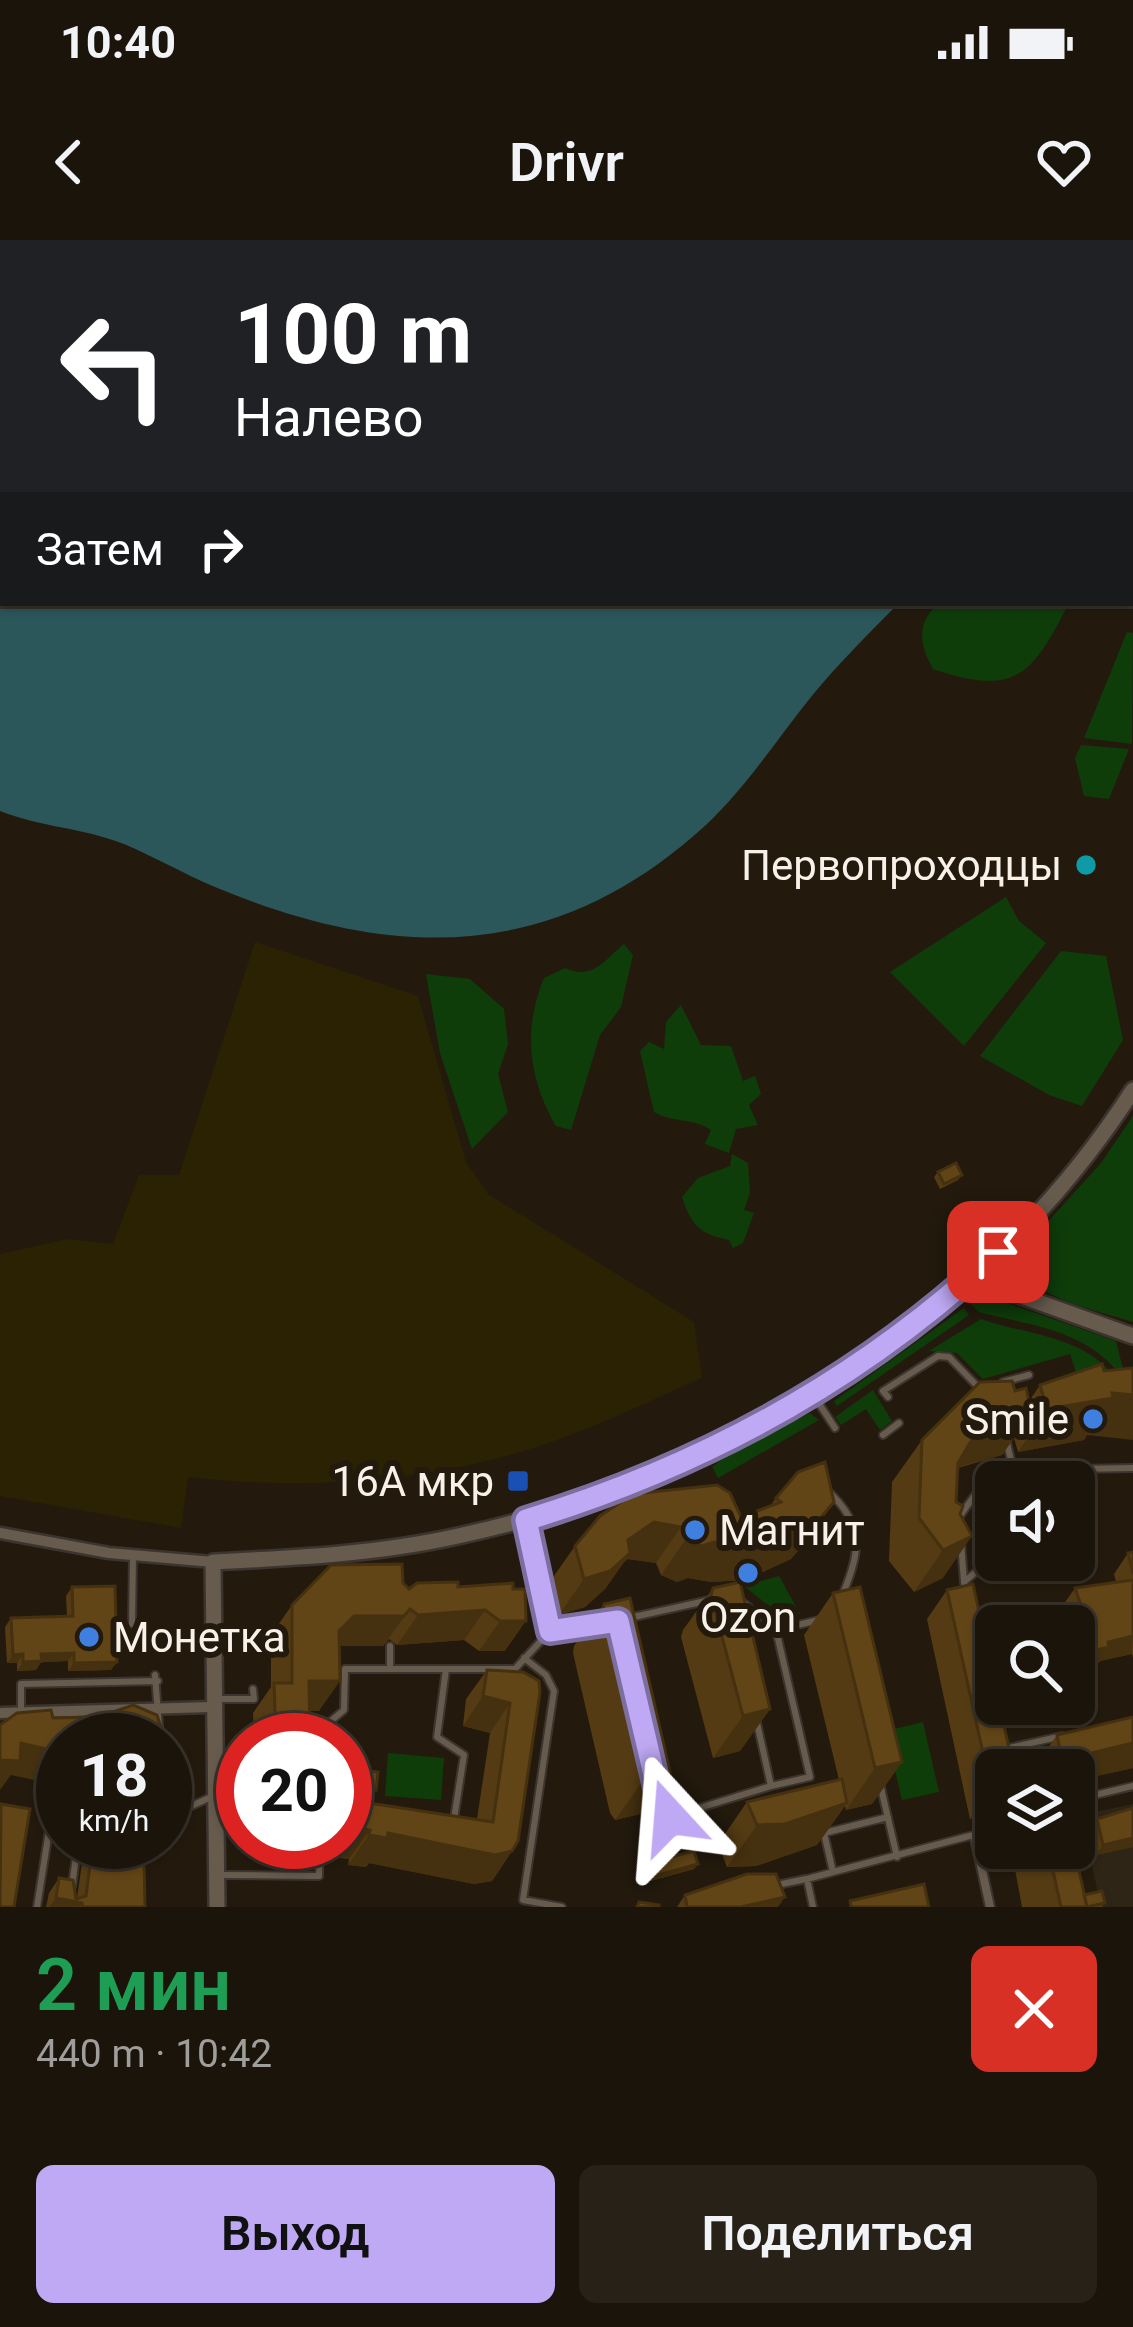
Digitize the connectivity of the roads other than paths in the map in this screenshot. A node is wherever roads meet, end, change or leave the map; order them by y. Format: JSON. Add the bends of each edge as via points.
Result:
{"nodes":[{"id":1,"x":1133,"y":1090,"type":"edge"},
{"id":2,"x":971,"y":1278,"type":"junction"},
{"id":3,"x":1133,"y":1336,"type":"edge"},
{"id":4,"x":1029,"y":1375,"type":"dead end"},
{"id":5,"x":980,"y":1389,"type":"junction"},
{"id":6,"x":814,"y":1396,"type":"junction"},
{"id":7,"x":888,"y":1397,"type":"dead end"},
{"id":8,"x":989,"y":1399,"type":"edge"},
{"id":9,"x":899,"y":1423,"type":"dead end"},
{"id":10,"x":835,"y":1428,"type":"dead end"},
{"id":11,"x":1003,"y":1428,"type":"edge"},
{"id":12,"x":883,"y":1435,"type":"dead end"},
{"id":13,"x":1012,"y":1461,"type":"edge"},
{"id":14,"x":1133,"y":1468,"type":"edge"},
{"id":15,"x":1095,"y":1469,"type":"edge"},
{"id":16,"x":823,"y":1485,"type":"edge"},
{"id":17,"x":975,"y":1495,"type":"edge"},
{"id":18,"x":526,"y":1520,"type":"junction"},
{"id":19,"x":0,"y":1533,"type":"edge"},
{"id":20,"x":133,"y":1556,"type":"junction"},
{"id":21,"x":213,"y":1562,"type":"junction"},
{"id":22,"x":975,"y":1573,"type":"edge"},
{"id":23,"x":964,"y":1582,"type":"junction"},
{"id":24,"x":728,"y":1596,"type":"junction"},
{"id":25,"x":842,"y":1597,"type":"edge"},
{"id":26,"x":969,"y":1603,"type":"edge"},
{"id":27,"x":841,"y":1616,"type":"edge"},
{"id":28,"x":733,"y":1617,"type":"edge"},
{"id":29,"x":618,"y":1621,"type":"edge"},
{"id":30,"x":132,"y":1624,"type":"dead end"},
{"id":31,"x":599,"y":1625,"type":"edge"},
{"id":32,"x":776,"y":1630,"type":"junction"},
{"id":33,"x":550,"y":1631,"type":"junction"},
{"id":34,"x":390,"y":1646,"type":"dead end"},
{"id":35,"x":524,"y":1658,"type":"junction"},
{"id":36,"x":390,"y":1669,"type":"junction"},
{"id":37,"x":446,"y":1669,"type":"junction"},
{"id":38,"x":254,"y":1689,"type":"dead end"},
{"id":39,"x":752,"y":1702,"type":"edge"},
{"id":40,"x":212,"y":1703,"type":"junction"},
{"id":41,"x":159,"y":1709,"type":"junction"},
{"id":42,"x":0,"y":1713,"type":"edge"},
{"id":43,"x":21,"y":1713,"type":"junction"},
{"id":44,"x":159,"y":1713,"type":"edge"},
{"id":45,"x":340,"y":1713,"type":"edge"},
{"id":46,"x":996,"y":1729,"type":"edge"},
{"id":47,"x":1064,"y":1736,"type":"edge"},
{"id":48,"x":1001,"y":1749,"type":"edge"},
{"id":49,"x":1006,"y":1749,"type":"edge"},
{"id":50,"x":652,"y":1765,"type":"edge"},
{"id":51,"x":877,"y":1769,"type":"edge"},
{"id":52,"x":810,"y":1777,"type":"junction"},
{"id":53,"x":771,"y":1786,"type":"junction"},
{"id":54,"x":1133,"y":1786,"type":"edge"},
{"id":55,"x":214,"y":1795,"type":"junction"},
{"id":56,"x":814,"y":1796,"type":"edge"},
{"id":57,"x":1095,"y":1796,"type":"edge"},
{"id":58,"x":192,"y":1805,"type":"edge"},
{"id":59,"x":819,"y":1814,"type":"edge"},
{"id":60,"x":888,"y":1817,"type":"junction"},
{"id":61,"x":432,"y":1820,"type":"edge"},
{"id":62,"x":824,"y":1833,"type":"junction"},
{"id":63,"x":975,"y":1838,"type":"edge"},
{"id":64,"x":897,"y":1857,"type":"junction"},
{"id":65,"x":44,"y":1869,"type":"edge"},
{"id":66,"x":74,"y":1869,"type":"edge"},
{"id":67,"x":320,"y":1869,"type":"edge"},
{"id":68,"x":982,"y":1869,"type":"edge"},
{"id":69,"x":833,"y":1872,"type":"junction"},
{"id":70,"x":216,"y":1875,"type":"junction"},
{"id":71,"x":807,"y":1879,"type":"junction"},
{"id":72,"x":765,"y":1888,"type":"edge"},
{"id":73,"x":38,"y":1907,"type":"edge"},
{"id":74,"x":68,"y":1907,"type":"edge"},
{"id":75,"x":217,"y":1907,"type":"edge"},
{"id":76,"x":562,"y":1907,"type":"edge"},
{"id":77,"x":813,"y":1907,"type":"edge"},
{"id":78,"x":990,"y":1907,"type":"edge"}],
"edges":[{"from":1,"to":2,"type":"main road","via":[[1077,1168]]},
{"from":2,"to":3,"type":"main road"},
{"from":2,"to":6,"type":"main road"},
{"from":4,"to":5,"type":"lane"},
{"from":5,"to":7,"type":"lane","via":[[938,1356],[884,1391]]},
{"from":5,"to":8,"type":"lane"},
{"from":6,"to":10,"type":"lane"},
{"from":6,"to":18,"type":"main road","via":[[634,1482]]},
{"from":9,"to":12,"type":"lane"},
{"from":11,"to":13,"type":"lane"},
{"from":14,"to":15,"type":"lane"},
{"from":16,"to":25,"type":"lane","via":[[857,1530],[859,1551]]},
{"from":17,"to":23,"type":"lane","via":[[958,1521]]},
{"from":18,"to":21,"type":"main road","via":[[388,1557]]},
{"from":18,"to":33,"type":"lane"},
{"from":19,"to":20,"type":"street"},
{"from":20,"to":21,"type":"street"},
{"from":20,"to":30,"type":"lane"},
{"from":21,"to":40,"type":"main road"},
{"from":22,"to":23,"type":"lane"},
{"from":23,"to":26,"type":"lane"},
{"from":24,"to":28,"type":"lane"},
{"from":24,"to":29,"type":"lane"},
{"from":24,"to":32,"type":"lane"},
{"from":27,"to":32,"type":"lane"},
{"from":31,"to":33,"type":"lane"},
{"from":32,"to":52,"type":"lane"},
{"from":33,"to":35,"type":"lane"},
{"from":34,"to":36,"type":"lane"},
{"from":35,"to":37,"type":"lane","via":[[515,1669]]},
{"from":35,"to":76,"type":"lane","via":[[554,1691],[523,1900]]},
{"from":36,"to":37,"type":"lane"},
{"from":36,"to":45,"type":"lane","via":[[345,1669]]},
{"from":37,"to":61,"type":"lane","via":[[437,1737],[464,1755],[453,1822]]},
{"from":38,"to":40,"type":"lane","via":[[254,1699]]},
{"from":39,"to":53,"type":"lane"},
{"from":40,"to":41,"type":"street"},
{"from":40,"to":55,"type":"main road"},
{"from":41,"to":43,"type":"street"},
{"from":41,"to":43,"type":"lane","via":[[157,1678],[21,1684]]},
{"from":41,"to":44,"type":"lane"},
{"from":42,"to":43,"type":"street"},
{"from":46,"to":48,"type":"lane"},
{"from":47,"to":49,"type":"lane"},
{"from":50,"to":53,"type":"lane","via":[[670,1817]]},
{"from":51,"to":60,"type":"lane"},
{"from":52,"to":53,"type":"lane"},
{"from":52,"to":56,"type":"lane"},
{"from":54,"to":57,"type":"lane"},
{"from":55,"to":58,"type":"lane"},
{"from":55,"to":70,"type":"main road"},
{"from":59,"to":62,"type":"lane"},
{"from":60,"to":62,"type":"lane"},
{"from":60,"to":64,"type":"lane"},
{"from":62,"to":69,"type":"lane"},
{"from":63,"to":64,"type":"lane"},
{"from":64,"to":69,"type":"lane"},
{"from":65,"to":73,"type":"lane"},
{"from":66,"to":74,"type":"lane"},
{"from":67,"to":70,"type":"lane","via":[[320,1876]]},
{"from":68,"to":78,"type":"street"},
{"from":69,"to":71,"type":"lane"},
{"from":70,"to":75,"type":"main road"},
{"from":71,"to":72,"type":"lane"},
{"from":71,"to":77,"type":"lane"}]}
